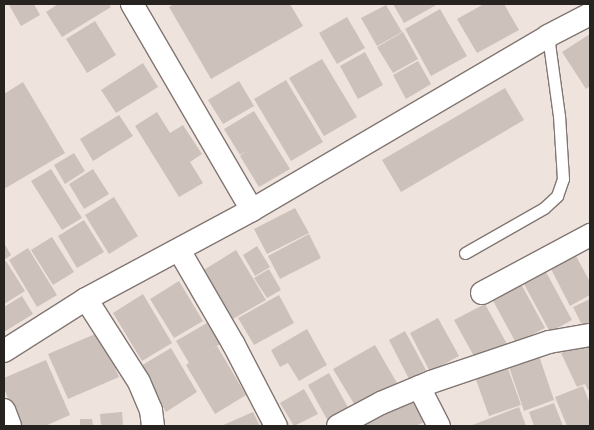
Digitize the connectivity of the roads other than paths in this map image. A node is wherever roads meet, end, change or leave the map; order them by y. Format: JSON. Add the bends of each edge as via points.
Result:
{"nodes":[{"id":1,"x":132,"y":4,"type":"edge"},
{"id":2,"x":590,"y":14,"type":"edge"},
{"id":3,"x":548,"y":36,"type":"junction"},
{"id":4,"x":252,"y":210,"type":"junction"},
{"id":5,"x":590,"y":234,"type":"edge"},
{"id":6,"x":178,"y":250,"type":"junction"},
{"id":7,"x":465,"y":253,"type":"dead end"},
{"id":8,"x":482,"y":293,"type":"dead end"},
{"id":9,"x":86,"y":299,"type":"junction"},
{"id":10,"x":590,"y":335,"type":"edge"},
{"id":11,"x":4,"y":351,"type":"edge"},
{"id":12,"x":420,"y":387,"type":"junction"},
{"id":13,"x":4,"y":410,"type":"edge"},
{"id":14,"x":10,"y":426,"type":"edge"},
{"id":15,"x":153,"y":426,"type":"edge"},
{"id":16,"x":276,"y":426,"type":"edge"},
{"id":17,"x":338,"y":426,"type":"edge"},
{"id":18,"x":439,"y":426,"type":"edge"}],
"edges":[{"from":1,"to":4,"type":"street"},
{"from":2,"to":3,"type":"street"},
{"from":3,"to":4,"type":"street"},
{"from":3,"to":7,"type":"lane","via":[[559,116],[563,179],[557,196],[544,208]]},
{"from":4,"to":6,"type":"street"},
{"from":5,"to":8,"type":"street"},
{"from":6,"to":9,"type":"street"},
{"from":6,"to":16,"type":"street","via":[[234,345]]},
{"from":9,"to":11,"type":"street"},
{"from":9,"to":15,"type":"street","via":[[139,382],[151,410]]},
{"from":10,"to":12,"type":"street","via":[[549,342]]},
{"from":12,"to":17,"type":"street","via":[[380,403]]},
{"from":12,"to":18,"type":"street"},
{"from":13,"to":14,"type":"street"}]}
